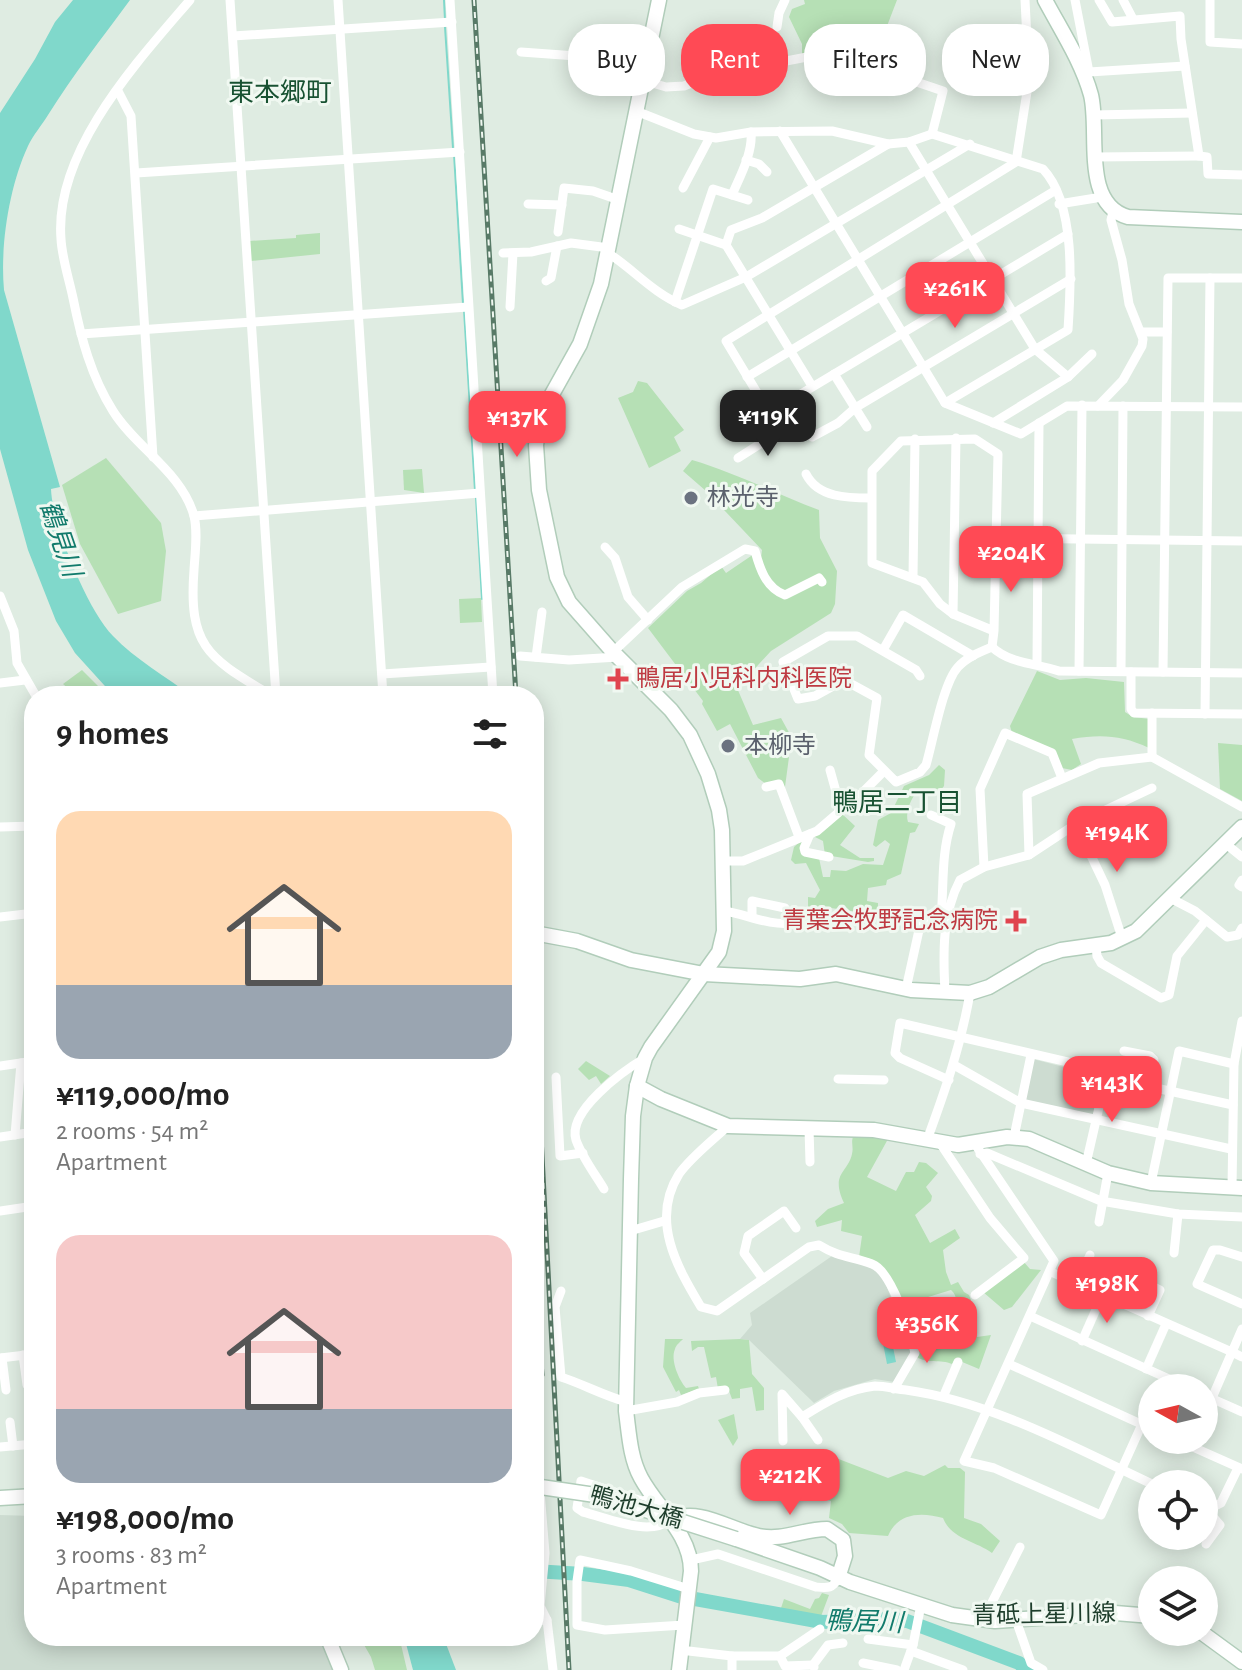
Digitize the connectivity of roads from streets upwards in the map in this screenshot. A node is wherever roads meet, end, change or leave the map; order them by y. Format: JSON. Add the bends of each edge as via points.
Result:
{"nodes":[{"id":1,"x":190,"y":0,"type":"edge"},
{"id":2,"x":230,"y":0,"type":"edge"},
{"id":3,"x":338,"y":0,"type":"edge"},
{"id":4,"x":450,"y":0,"type":"edge"},
{"id":5,"x":659,"y":0,"type":"edge"},
{"id":6,"x":785,"y":0,"type":"edge"},
{"id":7,"x":1025,"y":0,"type":"edge"},
{"id":8,"x":1045,"y":0,"type":"edge"},
{"id":9,"x":1075,"y":0,"type":"edge"},
{"id":10,"x":1099,"y":0,"type":"edge"},
{"id":11,"x":1123,"y":0,"type":"edge"},
{"id":12,"x":1210,"y":0,"type":"edge"},
{"id":13,"x":1133,"y":19,"type":"junction"},
{"id":14,"x":447,"y":23,"type":"junction"},
{"id":15,"x":654,"y":24,"type":"edge"},
{"id":16,"x":777,"y":24,"type":"edge"},
{"id":17,"x":341,"y":30,"type":"junction"},
{"id":18,"x":233,"y":36,"type":"junction"},
{"id":19,"x":1242,"y":44,"type":"edge"},
{"id":20,"x":521,"y":52,"type":"dead end"},
{"id":21,"x":568,"y":55,"type":"edge"},
{"id":22,"x":804,"y":58,"type":"edge"},
{"id":23,"x":1185,"y":66,"type":"junction"},
{"id":24,"x":1086,"y":74,"type":"junction"},
{"id":25,"x":926,"y":85,"type":"edge"},
{"id":26,"x":665,"y":86,"type":"edge"},
{"id":27,"x":118,"y":91,"type":"junction"},
{"id":28,"x":639,"y":96,"type":"edge"},
{"id":29,"x":636,"y":111,"type":"junction"},
{"id":30,"x":1192,"y":113,"type":"junction"},
{"id":31,"x":1093,"y":115,"type":"junction"},
{"id":32,"x":780,"y":131,"type":"junction"},
{"id":33,"x":751,"y":132,"type":"junction"},
{"id":34,"x":932,"y":134,"type":"junction"},
{"id":35,"x":710,"y":137,"type":"junction"},
{"id":36,"x":909,"y":142,"type":"junction"},
{"id":37,"x":888,"y":144,"type":"junction"},
{"id":38,"x":970,"y":144,"type":"junction"},
{"id":39,"x":456,"y":153,"type":"junction"},
{"id":40,"x":1199,"y":156,"type":"junction"},
{"id":41,"x":1095,"y":157,"type":"junction"},
{"id":42,"x":746,"y":160,"type":"junction"},
{"id":43,"x":348,"y":161,"type":"junction"},
{"id":44,"x":1016,"y":162,"type":"junction"},
{"id":45,"x":240,"y":166,"type":"junction"},
{"id":46,"x":926,"y":170,"type":"junction"},
{"id":47,"x":767,"y":172,"type":"dead end"},
{"id":48,"x":136,"y":173,"type":"junction"},
{"id":49,"x":1242,"y":175,"type":"edge"},
{"id":50,"x":814,"y":187,"type":"junction"},
{"id":51,"x":683,"y":188,"type":"dead end"},
{"id":52,"x":1056,"y":190,"type":"junction"},
{"id":53,"x":732,"y":195,"type":"junction"},
{"id":54,"x":1102,"y":197,"type":"junction"},
{"id":55,"x":619,"y":200,"type":"junction"},
{"id":56,"x":748,"y":200,"type":"dead end"},
{"id":57,"x":528,"y":204,"type":"dead end"},
{"id":58,"x":947,"y":204,"type":"junction"},
{"id":59,"x":1059,"y":204,"type":"junction"},
{"id":60,"x":562,"y":205,"type":"junction"},
{"id":61,"x":1113,"y":211,"type":"junction"},
{"id":62,"x":1242,"y":222,"type":"edge"},
{"id":63,"x":836,"y":223,"type":"junction"},
{"id":64,"x":679,"y":229,"type":"dead end"},
{"id":65,"x":558,"y":232,"type":"dead end"},
{"id":66,"x":1068,"y":234,"type":"junction"},
{"id":67,"x":699,"y":235,"type":"junction"},
{"id":68,"x":970,"y":241,"type":"junction"},
{"id":69,"x":726,"y":245,"type":"junction"},
{"id":70,"x":557,"y":246,"type":"junction"},
{"id":71,"x":608,"y":250,"type":"junction"},
{"id":72,"x":857,"y":259,"type":"junction"},
{"id":73,"x":746,"y":277,"type":"junction"},
{"id":74,"x":1210,"y":278,"type":"junction"},
{"id":75,"x":1242,"y":278,"type":"edge"},
{"id":76,"x":993,"y":279,"type":"junction"},
{"id":77,"x":1071,"y":279,"type":"junction"},
{"id":78,"x":546,"y":281,"type":"dead end"},
{"id":79,"x":880,"y":296,"type":"junction"},
{"id":80,"x":675,"y":302,"type":"junction"},
{"id":81,"x":465,"y":307,"type":"junction"},
{"id":82,"x":510,"y":307,"type":"dead end"},
{"id":83,"x":359,"y":314,"type":"junction"},
{"id":84,"x":1014,"y":314,"type":"junction"},
{"id":85,"x":769,"y":316,"type":"junction"},
{"id":86,"x":250,"y":322,"type":"junction"},
{"id":87,"x":145,"y":329,"type":"junction"},
{"id":88,"x":902,"y":331,"type":"junction"},
{"id":89,"x":1141,"y":332,"type":"junction"},
{"id":90,"x":1167,"y":332,"type":"junction"},
{"id":91,"x":81,"y":334,"type":"junction"},
{"id":92,"x":1035,"y":349,"type":"junction"},
{"id":93,"x":791,"y":351,"type":"junction"},
{"id":94,"x":1092,"y":354,"type":"dead end"},
{"id":95,"x":924,"y":368,"type":"junction"},
{"id":96,"x":834,"y":374,"type":"junction"},
{"id":97,"x":747,"y":377,"type":"junction"},
{"id":98,"x":1068,"y":377,"type":"junction"},
{"id":99,"x":812,"y":386,"type":"junction"},
{"id":100,"x":945,"y":403,"type":"junction"},
{"id":101,"x":1082,"y":405,"type":"junction"},
{"id":102,"x":1098,"y":406,"type":"junction"},
{"id":103,"x":1123,"y":406,"type":"junction"},
{"id":104,"x":1166,"y":406,"type":"junction"},
{"id":105,"x":1208,"y":407,"type":"junction"},
{"id":106,"x":1242,"y":407,"type":"edge"},
{"id":107,"x":855,"y":408,"type":"junction"},
{"id":108,"x":769,"y":413,"type":"junction"},
{"id":109,"x":993,"y":423,"type":"junction"},
{"id":110,"x":1039,"y":423,"type":"junction"},
{"id":111,"x":867,"y":427,"type":"dead end"},
{"id":112,"x":812,"y":437,"type":"dead end"},
{"id":113,"x":956,"y":438,"type":"junction"},
{"id":114,"x":915,"y":439,"type":"junction"},
{"id":115,"x":153,"y":457,"type":"junction"},
{"id":116,"x":738,"y":458,"type":"dead end"},
{"id":117,"x":806,"y":474,"type":"dead end"},
{"id":118,"x":477,"y":493,"type":"junction"},
{"id":119,"x":871,"y":498,"type":"junction"},
{"id":120,"x":370,"y":501,"type":"junction"},
{"id":121,"x":263,"y":510,"type":"junction"},
{"id":122,"x":194,"y":516,"type":"junction"},
{"id":123,"x":995,"y":538,"type":"junction"},
{"id":124,"x":1038,"y":539,"type":"junction"},
{"id":125,"x":1081,"y":539,"type":"junction"},
{"id":126,"x":1122,"y":540,"type":"junction"},
{"id":127,"x":1165,"y":540,"type":"junction"},
{"id":128,"x":1207,"y":540,"type":"junction"},
{"id":129,"x":1242,"y":541,"type":"edge"},
{"id":130,"x":605,"y":547,"type":"dead end"},
{"id":131,"x":913,"y":577,"type":"junction"},
{"id":132,"x":822,"y":582,"type":"dead end"},
{"id":133,"x":0,"y":596,"type":"edge"},
{"id":134,"x":542,"y":612,"type":"dead end"},
{"id":135,"x":953,"y":614,"type":"junction"},
{"id":136,"x":648,"y":620,"type":"junction"},
{"id":137,"x":994,"y":631,"type":"junction"},
{"id":138,"x":992,"y":647,"type":"junction"},
{"id":139,"x":883,"y":650,"type":"junction"},
{"id":140,"x":616,"y":654,"type":"junction"},
{"id":141,"x":520,"y":656,"type":"dead end"},
{"id":142,"x":973,"y":656,"type":"junction"},
{"id":143,"x":536,"y":657,"type":"junction"},
{"id":144,"x":1037,"y":663,"type":"junction"},
{"id":145,"x":488,"y":667,"type":"junction"},
{"id":146,"x":1079,"y":671,"type":"junction"},
{"id":147,"x":1126,"y":672,"type":"junction"},
{"id":148,"x":1163,"y":672,"type":"junction"},
{"id":149,"x":1206,"y":673,"type":"junction"},
{"id":150,"x":1242,"y":673,"type":"edge"},
{"id":151,"x":382,"y":674,"type":"junction"},
{"id":152,"x":920,"y":676,"type":"dead end"},
{"id":153,"x":25,"y":680,"type":"junction"},
{"id":154,"x":0,"y":683,"type":"edge"},
{"id":155,"x":29,"y":686,"type":"edge"},
{"id":156,"x":256,"y":686,"type":"edge"},
{"id":157,"x":273,"y":686,"type":"edge"},
{"id":158,"x":383,"y":686,"type":"edge"},
{"id":159,"x":491,"y":686,"type":"edge"},
{"id":160,"x":1152,"y":713,"type":"junction"},
{"id":161,"x":1205,"y":714,"type":"junction"},
{"id":162,"x":1242,"y":714,"type":"edge"},
{"id":163,"x":1152,"y":757,"type":"junction"},
{"id":164,"x":830,"y":770,"type":"dead end"},
{"id":165,"x":884,"y":771,"type":"junction"},
{"id":166,"x":1062,"y":778,"type":"junction"},
{"id":167,"x":766,"y":787,"type":"dead end"},
{"id":168,"x":1152,"y":788,"type":"dead end"},
{"id":169,"x":858,"y":797,"type":"dead end"},
{"id":170,"x":1242,"y":807,"type":"edge"},
{"id":171,"x":931,"y":815,"type":"dead end"},
{"id":172,"x":1076,"y":824,"type":"junction"},
{"id":173,"x":24,"y":826,"type":"edge"},
{"id":174,"x":0,"y":827,"type":"edge"},
{"id":175,"x":1242,"y":827,"type":"edge"},
{"id":176,"x":810,"y":834,"type":"junction"},
{"id":177,"x":799,"y":837,"type":"junction"},
{"id":178,"x":1226,"y":844,"type":"junction"},
{"id":179,"x":1029,"y":855,"type":"junction"},
{"id":180,"x":829,"y":857,"type":"dead end"},
{"id":181,"x":1242,"y":857,"type":"edge"},
{"id":182,"x":723,"y":861,"type":"junction"},
{"id":183,"x":984,"y":867,"type":"junction"},
{"id":184,"x":1242,"y":880,"type":"edge"},
{"id":185,"x":1242,"y":887,"type":"edge"},
{"id":186,"x":1170,"y":898,"type":"junction"},
{"id":187,"x":785,"y":908,"type":"dead end"},
{"id":188,"x":725,"y":911,"type":"junction"},
{"id":189,"x":24,"y":914,"type":"edge"},
{"id":190,"x":752,"y":916,"type":"junction"},
{"id":191,"x":0,"y":917,"type":"edge"},
{"id":192,"x":1206,"y":920,"type":"junction"},
{"id":193,"x":793,"y":923,"type":"dead end"},
{"id":194,"x":1242,"y":928,"type":"edge"},
{"id":195,"x":544,"y":935,"type":"edge"},
{"id":196,"x":1122,"y":938,"type":"junction"},
{"id":197,"x":1096,"y":945,"type":"junction"},
{"id":198,"x":704,"y":974,"type":"junction"},
{"id":199,"x":906,"y":989,"type":"junction"},
{"id":200,"x":945,"y":992,"type":"junction"},
{"id":201,"x":970,"y":993,"type":"junction"},
{"id":202,"x":1242,"y":1021,"type":"edge"},
{"id":203,"x":962,"y":1038,"type":"junction"},
{"id":204,"x":1124,"y":1051,"type":"dead end"},
{"id":205,"x":1031,"y":1055,"type":"junction"},
{"id":206,"x":645,"y":1058,"type":"junction"},
{"id":207,"x":21,"y":1063,"type":"junction"},
{"id":208,"x":24,"y":1063,"type":"edge"},
{"id":209,"x":1234,"y":1064,"type":"junction"},
{"id":210,"x":954,"y":1065,"type":"junction"},
{"id":211,"x":0,"y":1066,"type":"edge"},
{"id":212,"x":556,"y":1077,"type":"dead end"},
{"id":213,"x":617,"y":1077,"type":"junction"},
{"id":214,"x":1106,"y":1077,"type":"junction"},
{"id":215,"x":838,"y":1079,"type":"dead end"},
{"id":216,"x":884,"y":1080,"type":"dead end"},
{"id":217,"x":949,"y":1080,"type":"junction"},
{"id":218,"x":637,"y":1086,"type":"junction"},
{"id":219,"x":1149,"y":1086,"type":"junction"},
{"id":220,"x":1171,"y":1091,"type":"junction"},
{"id":221,"x":1236,"y":1097,"type":"edge"},
{"id":222,"x":1021,"y":1103,"type":"junction"},
{"id":223,"x":1096,"y":1120,"type":"junction"},
{"id":224,"x":728,"y":1126,"type":"junction"},
{"id":225,"x":809,"y":1129,"type":"junction"},
{"id":226,"x":24,"y":1134,"type":"edge"},
{"id":227,"x":1161,"y":1134,"type":"junction"},
{"id":228,"x":15,"y":1135,"type":"junction"},
{"id":229,"x":0,"y":1137,"type":"edge"},
{"id":230,"x":1014,"y":1137,"type":"junction"},
{"id":231,"x":934,"y":1141,"type":"junction"},
{"id":232,"x":977,"y":1149,"type":"junction"},
{"id":233,"x":1231,"y":1149,"type":"junction"},
{"id":234,"x":583,"y":1153,"type":"junction"},
{"id":235,"x":810,"y":1162,"type":"dead end"},
{"id":236,"x":1086,"y":1164,"type":"junction"},
{"id":237,"x":1108,"y":1173,"type":"junction"},
{"id":238,"x":1151,"y":1183,"type":"junction"},
{"id":239,"x":1237,"y":1187,"type":"edge"},
{"id":240,"x":604,"y":1189,"type":"dead end"},
{"id":241,"x":1101,"y":1201,"type":"junction"},
{"id":242,"x":24,"y":1207,"type":"edge"},
{"id":243,"x":0,"y":1211,"type":"edge"},
{"id":244,"x":1178,"y":1214,"type":"junction"},
{"id":245,"x":1242,"y":1217,"type":"edge"},
{"id":246,"x":664,"y":1221,"type":"junction"},
{"id":247,"x":1099,"y":1222,"type":"dead end"},
{"id":248,"x":796,"y":1228,"type":"dead end"},
{"id":249,"x":630,"y":1231,"type":"junction"},
{"id":250,"x":1174,"y":1253,"type":"dead end"},
{"id":251,"x":1090,"y":1255,"type":"dead end"},
{"id":252,"x":1242,"y":1257,"type":"edge"},
{"id":253,"x":1051,"y":1272,"type":"junction"},
{"id":254,"x":763,"y":1279,"type":"junction"},
{"id":255,"x":1077,"y":1284,"type":"junction"},
{"id":256,"x":561,"y":1291,"type":"dead end"},
{"id":257,"x":975,"y":1295,"type":"dead end"},
{"id":258,"x":1102,"y":1296,"type":"junction"},
{"id":259,"x":1115,"y":1301,"type":"junction"},
{"id":260,"x":1242,"y":1304,"type":"edge"},
{"id":261,"x":1030,"y":1316,"type":"junction"},
{"id":262,"x":1148,"y":1316,"type":"junction"},
{"id":263,"x":1166,"y":1324,"type":"junction"},
{"id":264,"x":1242,"y":1329,"type":"edge"},
{"id":265,"x":1082,"y":1341,"type":"junction"},
{"id":266,"x":1232,"y":1352,"type":"junction"},
{"id":267,"x":24,"y":1355,"type":"edge"},
{"id":268,"x":1242,"y":1357,"type":"edge"},
{"id":269,"x":1,"y":1358,"type":"edge"},
{"id":270,"x":958,"y":1362,"type":"dead end"},
{"id":271,"x":1009,"y":1364,"type":"junction"},
{"id":272,"x":1146,"y":1369,"type":"junction"},
{"id":273,"x":1157,"y":1374,"type":"edge"},
{"id":274,"x":1218,"y":1378,"type":"edge"},
{"id":275,"x":894,"y":1389,"type":"junction"},
{"id":276,"x":6,"y":1390,"type":"dead end"},
{"id":277,"x":725,"y":1390,"type":"dead end"},
{"id":278,"x":944,"y":1395,"type":"junction"},
{"id":279,"x":1218,"y":1401,"type":"edge"},
{"id":280,"x":626,"y":1406,"type":"junction"},
{"id":281,"x":987,"y":1410,"type":"junction"},
{"id":282,"x":1242,"y":1412,"type":"edge"},
{"id":283,"x":802,"y":1417,"type":"junction"},
{"id":284,"x":10,"y":1422,"type":"dead end"},
{"id":285,"x":1138,"y":1422,"type":"edge"},
{"id":286,"x":818,"y":1440,"type":"dead end"},
{"id":287,"x":783,"y":1441,"type":"dead end"},
{"id":288,"x":1138,"y":1442,"type":"edge"},
{"id":289,"x":24,"y":1445,"type":"edge"},
{"id":290,"x":13,"y":1446,"type":"junction"},
{"id":291,"x":0,"y":1447,"type":"edge"},
{"id":292,"x":1208,"y":1454,"type":"edge"},
{"id":293,"x":1240,"y":1468,"type":"edge"},
{"id":294,"x":1122,"y":1470,"type":"junction"},
{"id":295,"x":1138,"y":1477,"type":"edge"},
{"id":296,"x":544,"y":1487,"type":"edge"},
{"id":297,"x":24,"y":1497,"type":"edge"},
{"id":298,"x":544,"y":1497,"type":"edge"},
{"id":299,"x":654,"y":1498,"type":"junction"},
{"id":300,"x":0,"y":1501,"type":"edge"},
{"id":301,"x":24,"y":1503,"type":"edge"},
{"id":302,"x":1218,"y":1504,"type":"edge"},
{"id":303,"x":670,"y":1520,"type":"junction"},
{"id":304,"x":544,"y":1541,"type":"edge"},
{"id":305,"x":734,"y":1542,"type":"junction"},
{"id":306,"x":1020,"y":1547,"type":"dead end"},
{"id":307,"x":691,"y":1560,"type":"junction"},
{"id":308,"x":544,"y":1568,"type":"edge"},
{"id":309,"x":838,"y":1578,"type":"junction"},
{"id":310,"x":689,"y":1589,"type":"junction"},
{"id":311,"x":921,"y":1605,"type":"junction"},
{"id":312,"x":544,"y":1614,"type":"edge"},
{"id":313,"x":1138,"y":1615,"type":"edge"},
{"id":314,"x":544,"y":1620,"type":"edge"},
{"id":315,"x":547,"y":1620,"type":"junction"},
{"id":316,"x":983,"y":1620,"type":"junction"},
{"id":317,"x":1016,"y":1620,"type":"junction"},
{"id":318,"x":684,"y":1625,"type":"junction"},
{"id":319,"x":820,"y":1629,"type":"dead end"},
{"id":320,"x":868,"y":1639,"type":"dead end"},
{"id":321,"x":843,"y":1643,"type":"dead end"},
{"id":322,"x":1218,"y":1644,"type":"edge"},
{"id":323,"x":331,"y":1646,"type":"edge"},
{"id":324,"x":912,"y":1648,"type":"junction"},
{"id":325,"x":680,"y":1650,"type":"junction"},
{"id":326,"x":732,"y":1656,"type":"junction"},
{"id":327,"x":780,"y":1656,"type":"junction"},
{"id":328,"x":1242,"y":1662,"type":"edge"},
{"id":329,"x":863,"y":1663,"type":"dead end"},
{"id":330,"x":814,"y":1667,"type":"edge"},
{"id":331,"x":790,"y":1668,"type":"edge"},
{"id":332,"x":341,"y":1670,"type":"edge"},
{"id":333,"x":553,"y":1670,"type":"edge"},
{"id":334,"x":679,"y":1670,"type":"edge"},
{"id":335,"x":732,"y":1670,"type":"edge"},
{"id":336,"x":897,"y":1670,"type":"edge"},
{"id":337,"x":904,"y":1670,"type":"edge"},
{"id":338,"x":963,"y":1670,"type":"edge"},
{"id":339,"x":1043,"y":1670,"type":"edge"}],
"edges":[{"from":1,"to":27,"type":"street"},
{"from":2,"to":18,"type":"street"},
{"from":3,"to":17,"type":"street"},
{"from":4,"to":14,"type":"street"},
{"from":5,"to":15,"type":"street"},
{"from":6,"to":16,"type":"street"},
{"from":7,"to":44,"type":"street","via":[[1029,79]]},
{"from":8,"to":24,"type":"street"},
{"from":9,"to":24,"type":"street"},
{"from":10,"to":13,"type":"street","via":[[1112,22]]},
{"from":11,"to":13,"type":"street"},
{"from":12,"to":19,"type":"street","via":[[1210,42]]},
{"from":13,"to":23,"type":"street","via":[[1180,16]]},
{"from":14,"to":17,"type":"street"},
{"from":14,"to":39,"type":"street"},
{"from":17,"to":18,"type":"street"},
{"from":17,"to":43,"type":"street"},
{"from":18,"to":45,"type":"street"},
{"from":20,"to":21,"type":"street"},
{"from":22,"to":26,"type":"street","via":[[736,65],[684,86]]},
{"from":23,"to":24,"type":"street"},
{"from":23,"to":30,"type":"street"},
{"from":24,"to":31,"type":"street"},
{"from":25,"to":34,"type":"street","via":[[943,91]]},
{"from":27,"to":48,"type":"street","via":[[131,116]]},
{"from":27,"to":91,"type":"street","via":[[79,154],[62,208],[61,239]]},
{"from":28,"to":29,"type":"street"},
{"from":29,"to":35,"type":"street"},
{"from":29,"to":55,"type":"street"},
{"from":30,"to":31,"type":"street"},
{"from":30,"to":40,"type":"street"},
{"from":31,"to":41,"type":"street"},
{"from":32,"to":33,"type":"street"},
{"from":32,"to":37,"type":"street","via":[[832,131]]},
{"from":32,"to":50,"type":"street"},
{"from":33,"to":35,"type":"street"},
{"from":33,"to":42,"type":"street"},
{"from":34,"to":36,"type":"street"},
{"from":34,"to":38,"type":"street"},
{"from":35,"to":51,"type":"street"},
{"from":36,"to":37,"type":"street"},
{"from":36,"to":46,"type":"street"},
{"from":37,"to":50,"type":"street"},
{"from":38,"to":44,"type":"street"},
{"from":38,"to":46,"type":"street"},
{"from":39,"to":43,"type":"street"},
{"from":39,"to":81,"type":"street"},
{"from":40,"to":41,"type":"street"},
{"from":40,"to":49,"type":"street","via":[[1207,157],[1208,174]]},
{"from":41,"to":54,"type":"street"},
{"from":42,"to":47,"type":"street"},
{"from":42,"to":53,"type":"street"},
{"from":43,"to":45,"type":"street"},
{"from":43,"to":83,"type":"street"},
{"from":44,"to":52,"type":"street","via":[[1043,169]]},
{"from":44,"to":58,"type":"street"},
{"from":45,"to":48,"type":"street"},
{"from":45,"to":86,"type":"street"},
{"from":46,"to":58,"type":"street"},
{"from":46,"to":63,"type":"street"},
{"from":48,"to":87,"type":"street"},
{"from":50,"to":63,"type":"street"},
{"from":50,"to":69,"type":"street","via":[[731,230]]},
{"from":52,"to":59,"type":"street"},
{"from":52,"to":68,"type":"street"},
{"from":53,"to":56,"type":"street"},
{"from":53,"to":67,"type":"street","via":[[713,189]]},
{"from":54,"to":59,"type":"street"},
{"from":54,"to":61,"type":"street"},
{"from":55,"to":60,"type":"street","via":[[564,188]]},
{"from":55,"to":71,"type":"street"},
{"from":57,"to":60,"type":"street"},
{"from":58,"to":68,"type":"street"},
{"from":58,"to":72,"type":"street"},
{"from":59,"to":66,"type":"street"},
{"from":60,"to":65,"type":"street"},
{"from":61,"to":62,"type":"street","via":[[1128,217]]},
{"from":61,"to":89,"type":"street","via":[[1129,304]]},
{"from":63,"to":72,"type":"street"},
{"from":63,"to":73,"type":"street"},
{"from":64,"to":67,"type":"street"},
{"from":66,"to":76,"type":"street"},
{"from":66,"to":77,"type":"street"},
{"from":67,"to":69,"type":"street"},
{"from":67,"to":80,"type":"street"},
{"from":68,"to":76,"type":"street"},
{"from":68,"to":79,"type":"street"},
{"from":69,"to":73,"type":"street"},
{"from":70,"to":71,"type":"street","via":[[571,243]]},
{"from":70,"to":78,"type":"street"},
{"from":70,"to":82,"type":"street","via":[[508,253]]},
{"from":71,"to":80,"type":"street"},
{"from":71,"to":140,"type":"street","via":[[580,344],[541,414],[536,464],[557,577],[569,602]]},
{"from":72,"to":79,"type":"street"},
{"from":72,"to":85,"type":"street"},
{"from":73,"to":80,"type":"street","via":[[682,305]]},
{"from":73,"to":85,"type":"street"},
{"from":74,"to":75,"type":"street"},
{"from":74,"to":90,"type":"street","via":[[1168,278]]},
{"from":74,"to":105,"type":"street"},
{"from":76,"to":84,"type":"street"},
{"from":76,"to":88,"type":"street"},
{"from":77,"to":84,"type":"street"},
{"from":77,"to":92,"type":"street","via":[[1068,330]]},
{"from":79,"to":88,"type":"street"},
{"from":79,"to":93,"type":"street"},
{"from":81,"to":83,"type":"street"},
{"from":81,"to":118,"type":"street"},
{"from":83,"to":86,"type":"street"},
{"from":83,"to":120,"type":"street"},
{"from":84,"to":92,"type":"street"},
{"from":84,"to":95,"type":"street"},
{"from":85,"to":93,"type":"street"},
{"from":85,"to":97,"type":"street","via":[[726,341]]},
{"from":86,"to":87,"type":"street"},
{"from":86,"to":121,"type":"street"},
{"from":87,"to":91,"type":"street"},
{"from":87,"to":115,"type":"street"},
{"from":88,"to":95,"type":"street"},
{"from":88,"to":96,"type":"street"},
{"from":89,"to":90,"type":"street"},
{"from":89,"to":102,"type":"street","via":[[1142,346],[1123,380]]},
{"from":90,"to":104,"type":"street"},
{"from":91,"to":115,"type":"street","via":[[94,379],[115,414]]},
{"from":92,"to":98,"type":"street"},
{"from":92,"to":100,"type":"street"},
{"from":93,"to":97,"type":"street"},
{"from":93,"to":99,"type":"street"},
{"from":94,"to":98,"type":"street"},
{"from":95,"to":100,"type":"street"},
{"from":95,"to":107,"type":"street"},
{"from":96,"to":99,"type":"street"},
{"from":96,"to":107,"type":"street"},
{"from":97,"to":108,"type":"street"},
{"from":98,"to":109,"type":"street"},
{"from":99,"to":108,"type":"street"},
{"from":100,"to":109,"type":"street"},
{"from":101,"to":102,"type":"street"},
{"from":101,"to":110,"type":"street","via":[[1067,406]]},
{"from":101,"to":125,"type":"street"},
{"from":102,"to":103,"type":"street"},
{"from":103,"to":104,"type":"street"},
{"from":103,"to":126,"type":"street"},
{"from":104,"to":105,"type":"street"},
{"from":104,"to":127,"type":"street"},
{"from":105,"to":106,"type":"street"},
{"from":105,"to":128,"type":"street"},
{"from":107,"to":111,"type":"street"},
{"from":107,"to":112,"type":"street"},
{"from":108,"to":116,"type":"street","via":[[780,431]]},
{"from":109,"to":110,"type":"street","via":[[1021,434]]},
{"from":110,"to":124,"type":"street"},
{"from":113,"to":114,"type":"street"},
{"from":113,"to":123,"type":"street","via":[[975,439],[998,454]]},
{"from":113,"to":135,"type":"street"},
{"from":114,"to":119,"type":"street","via":[[901,441],[872,471]]},
{"from":114,"to":131,"type":"street"},
{"from":115,"to":122,"type":"street","via":[[185,495]]},
{"from":117,"to":119,"type":"street","via":[[836,498]]},
{"from":118,"to":120,"type":"street"},
{"from":118,"to":145,"type":"street"},
{"from":119,"to":131,"type":"street","via":[[872,563]]},
{"from":120,"to":121,"type":"street"},
{"from":120,"to":151,"type":"street"},
{"from":121,"to":122,"type":"street"},
{"from":121,"to":157,"type":"street"},
{"from":122,"to":156,"type":"street","via":[[193,617],[200,637],[232,673]]},
{"from":123,"to":124,"type":"street"},
{"from":123,"to":137,"type":"street"},
{"from":124,"to":125,"type":"street"},
{"from":124,"to":144,"type":"street"},
{"from":125,"to":126,"type":"street"},
{"from":125,"to":146,"type":"street"},
{"from":126,"to":127,"type":"street"},
{"from":126,"to":147,"type":"street"},
{"from":127,"to":128,"type":"street"},
{"from":127,"to":148,"type":"street"},
{"from":128,"to":129,"type":"street"},
{"from":128,"to":149,"type":"street"},
{"from":130,"to":136,"type":"street","via":[[618,564],[628,597]]},
{"from":131,"to":135,"type":"street"},
{"from":132,"to":136,"type":"street","via":[[819,578],[785,595],[777,592],[764,578],[755,551],[745,549],[682,587]]},
{"from":133,"to":153,"type":"street"},
{"from":134,"to":143,"type":"street"},
{"from":135,"to":137,"type":"street"},
{"from":136,"to":140,"type":"street"},
{"from":137,"to":138,"type":"street"},
{"from":138,"to":142,"type":"street"},
{"from":138,"to":144,"type":"street","via":[[1013,661]]},
{"from":139,"to":142,"type":"street","via":[[903,615]]},
{"from":139,"to":152,"type":"street"},
{"from":139,"to":165,"type":"street","via":[[857,636],[828,636],[783,662],[798,699],[844,680],[877,698],[869,755]]},
{"from":140,"to":143,"type":"street","via":[[569,660]]},
{"from":140,"to":182,"type":"street","via":[[681,721],[698,750],[719,810]]},
{"from":141,"to":143,"type":"street"},
{"from":142,"to":165,"type":"street","via":[[955,669],[926,765],[896,782]]},
{"from":144,"to":146,"type":"street"},
{"from":145,"to":151,"type":"street"},
{"from":145,"to":159,"type":"street"},
{"from":146,"to":147,"type":"street"},
{"from":147,"to":148,"type":"street"},
{"from":147,"to":160,"type":"street","via":[[1131,709]]},
{"from":148,"to":149,"type":"street"},
{"from":149,"to":150,"type":"street"},
{"from":149,"to":161,"type":"street"},
{"from":151,"to":158,"type":"street"},
{"from":153,"to":154,"type":"street"},
{"from":153,"to":155,"type":"street"},
{"from":160,"to":161,"type":"street"},
{"from":160,"to":163,"type":"street"},
{"from":161,"to":162,"type":"street"},
{"from":163,"to":166,"type":"street","via":[[1099,763]]},
{"from":163,"to":170,"type":"street"},
{"from":164,"to":176,"type":"street","via":[[838,813]]},
{"from":165,"to":169,"type":"street"},
{"from":166,"to":179,"type":"street","via":[[1027,794]]},
{"from":166,"to":183,"type":"street","via":[[1052,753],[1005,733],[980,789]]},
{"from":167,"to":177,"type":"street","via":[[779,784]]},
{"from":168,"to":172,"type":"street"},
{"from":171,"to":199,"type":"street","via":[[951,824],[944,844],[941,918],[921,921]]},
{"from":172,"to":179,"type":"street"},
{"from":172,"to":196,"type":"street","via":[[1105,885]]},
{"from":173,"to":174,"type":"street"},
{"from":175,"to":178,"type":"street"},
{"from":176,"to":177,"type":"street"},
{"from":176,"to":180,"type":"street","via":[[805,852]]},
{"from":177,"to":182,"type":"street","via":[[743,861]]},
{"from":178,"to":181,"type":"street"},
{"from":178,"to":186,"type":"street"},
{"from":179,"to":183,"type":"street"},
{"from":182,"to":188,"type":"street"},
{"from":183,"to":200,"type":"street","via":[[960,880],[955,890],[943,948]]},
{"from":184,"to":185,"type":"street"},
{"from":186,"to":192,"type":"street"},
{"from":186,"to":196,"type":"street"},
{"from":187,"to":190,"type":"street","via":[[752,901]]},
{"from":188,"to":190,"type":"street"},
{"from":188,"to":198,"type":"street","via":[[719,952]]},
{"from":189,"to":191,"type":"street"},
{"from":190,"to":193,"type":"street","via":[[767,923]]},
{"from":192,"to":194,"type":"street","via":[[1227,937]]},
{"from":192,"to":197,"type":"street","via":[[1177,956],[1169,995],[1161,998],[1101,963]]},
{"from":195,"to":198,"type":"street"},
{"from":196,"to":197,"type":"street"},
{"from":197,"to":201,"type":"street","via":[[1040,957]]},
{"from":198,"to":199,"type":"street","via":[[800,979],[836,974]]},
{"from":198,"to":206,"type":"street"},
{"from":199,"to":200,"type":"street"},
{"from":200,"to":201,"type":"street"},
{"from":201,"to":203,"type":"street"},
{"from":202,"to":209,"type":"street"},
{"from":203,"to":205,"type":"street"},
{"from":203,"to":210,"type":"street"},
{"from":203,"to":217,"type":"street","via":[[900,1023],[895,1053]]},
{"from":204,"to":219,"type":"street","via":[[1154,1060]]},
{"from":205,"to":214,"type":"street","via":[[1102,1070]]},
{"from":205,"to":222,"type":"street"},
{"from":206,"to":213,"type":"street"},
{"from":206,"to":218,"type":"street"},
{"from":207,"to":208,"type":"street"},
{"from":207,"to":211,"type":"street"},
{"from":207,"to":228,"type":"street"},
{"from":209,"to":220,"type":"street","via":[[1179,1051]]},
{"from":209,"to":221,"type":"street"},
{"from":210,"to":217,"type":"street"},
{"from":210,"to":222,"type":"street"},
{"from":212,"to":234,"type":"street","via":[[560,1156]]},
{"from":213,"to":218,"type":"street"},
{"from":213,"to":234,"type":"street","via":[[579,1117],[576,1140]]},
{"from":214,"to":219,"type":"street"},
{"from":214,"to":223,"type":"street"},
{"from":215,"to":216,"type":"street"},
{"from":217,"to":231,"type":"street"},
{"from":218,"to":224,"type":"street"},
{"from":218,"to":249,"type":"street"},
{"from":219,"to":220,"type":"street"},
{"from":220,"to":221,"type":"street"},
{"from":220,"to":227,"type":"street"},
{"from":221,"to":233,"type":"street"},
{"from":222,"to":223,"type":"street"},
{"from":222,"to":230,"type":"street"},
{"from":223,"to":227,"type":"street"},
{"from":223,"to":236,"type":"street"},
{"from":224,"to":225,"type":"street"},
{"from":224,"to":246,"type":"street","via":[[680,1173]]},
{"from":225,"to":231,"type":"street","via":[[874,1130]]},
{"from":225,"to":235,"type":"street"},
{"from":226,"to":228,"type":"street"},
{"from":227,"to":233,"type":"street"},
{"from":227,"to":238,"type":"street"},
{"from":228,"to":229,"type":"street"},
{"from":230,"to":232,"type":"street"},
{"from":230,"to":236,"type":"street","via":[[1041,1142]]},
{"from":231,"to":232,"type":"street"},
{"from":231,"to":257,"type":"street","via":[[1024,1258]]},
{"from":232,"to":241,"type":"street"},
{"from":232,"to":253,"type":"street","via":[[1054,1261]]},
{"from":233,"to":239,"type":"street"},
{"from":234,"to":240,"type":"street"},
{"from":236,"to":237,"type":"street"},
{"from":237,"to":238,"type":"street"},
{"from":237,"to":241,"type":"street"},
{"from":238,"to":239,"type":"street"},
{"from":241,"to":244,"type":"street"},
{"from":241,"to":247,"type":"street"},
{"from":242,"to":243,"type":"street"},
{"from":244,"to":245,"type":"street"},
{"from":244,"to":250,"type":"street"},
{"from":246,"to":249,"type":"street"},
{"from":246,"to":254,"type":"street","via":[[678,1268],[701,1307],[717,1311]]},
{"from":248,"to":254,"type":"street","via":[[784,1211],[748,1236],[744,1253]]},
{"from":249,"to":280,"type":"street"},
{"from":251,"to":255,"type":"street"},
{"from":252,"to":260,"type":"street","via":[[1213,1250],[1197,1284]]},
{"from":253,"to":255,"type":"street"},
{"from":253,"to":261,"type":"street"},
{"from":254,"to":275,"type":"street","via":[[819,1245],[834,1255],[874,1264],[885,1275],[915,1353]]},
{"from":255,"to":258,"type":"street"},
{"from":256,"to":280,"type":"street","via":[[555,1307],[561,1377]]},
{"from":258,"to":259,"type":"street"},
{"from":258,"to":265,"type":"street"},
{"from":259,"to":262,"type":"street"},
{"from":259,"to":262,"type":"street","via":[[1127,1274],[1160,1290]]},
{"from":261,"to":265,"type":"street"},
{"from":261,"to":271,"type":"street"},
{"from":262,"to":263,"type":"street"},
{"from":263,"to":266,"type":"street"},
{"from":263,"to":272,"type":"street"},
{"from":264,"to":266,"type":"street"},
{"from":265,"to":272,"type":"street"},
{"from":266,"to":268,"type":"street"},
{"from":266,"to":274,"type":"street"},
{"from":267,"to":269,"type":"street"},
{"from":269,"to":276,"type":"street"},
{"from":270,"to":278,"type":"street"},
{"from":271,"to":281,"type":"street"},
{"from":271,"to":285,"type":"street"},
{"from":272,"to":273,"type":"street"},
{"from":275,"to":278,"type":"street"},
{"from":275,"to":283,"type":"street","via":[[851,1391]]},
{"from":277,"to":280,"type":"street","via":[[677,1402]]},
{"from":278,"to":281,"type":"street"},
{"from":279,"to":282,"type":"street"},
{"from":280,"to":299,"type":"street","via":[[634,1461]]},
{"from":281,"to":294,"type":"street"},
{"from":281,"to":294,"type":"street","via":[[964,1461],[994,1468],[1101,1515]]},
{"from":283,"to":286,"type":"street"},
{"from":283,"to":287,"type":"street","via":[[782,1394]]},
{"from":284,"to":290,"type":"street"},
{"from":288,"to":294,"type":"street"},
{"from":289,"to":290,"type":"street"},
{"from":290,"to":291,"type":"street"},
{"from":292,"to":293,"type":"street"},
{"from":293,"to":302,"type":"street"},
{"from":294,"to":295,"type":"street"},
{"from":296,"to":305,"type":"street","name":"鴨池大橋","bridge":true,"via":[[629,1503]]},
{"from":297,"to":300,"type":"street"},
{"from":298,"to":305,"type":"street","name":"鴨池大橋","via":[[627,1512]]},
{"from":299,"to":303,"type":"street"},
{"from":299,"to":303,"type":"street","via":[[642,1501],[581,1481],[577,1508],[647,1529]]},
{"from":300,"to":301,"type":"street"},
{"from":303,"to":307,"type":"street"},
{"from":303,"to":309,"type":"street","via":[[683,1514],[700,1516],[770,1537],[827,1529],[843,1540],[845,1556]]},
{"from":304,"to":308,"type":"street"},
{"from":305,"to":309,"type":"street","name":"青砥上星川線"},
{"from":306,"to":316,"type":"street"},
{"from":307,"to":309,"type":"street","via":[[718,1554],[816,1587],[830,1588]]},
{"from":307,"to":310,"type":"street"},
{"from":309,"to":311,"type":"street","name":"青砥上星川線"},
{"from":310,"to":318,"type":"street"},
{"from":310,"to":318,"type":"street","via":[[580,1560],[577,1625],[605,1630]]},
{"from":311,"to":316,"type":"street","name":"青砥上星川線"},
{"from":311,"to":324,"type":"street"},
{"from":312,"to":315,"type":"street"},
{"from":313,"to":317,"type":"street","name":"青砥上星川線"},
{"from":314,"to":315,"type":"street"},
{"from":315,"to":333,"type":"street"},
{"from":316,"to":317,"type":"street","name":"青砥上星川線"},
{"from":317,"to":339,"type":"street","via":[[1031,1663]]},
{"from":318,"to":325,"type":"street"},
{"from":319,"to":327,"type":"street"},
{"from":320,"to":324,"type":"street"},
{"from":321,"to":330,"type":"street","via":[[828,1645]]},
{"from":322,"to":328,"type":"street"},
{"from":323,"to":332,"type":"street"},
{"from":324,"to":337,"type":"street"},
{"from":324,"to":338,"type":"street"},
{"from":325,"to":326,"type":"street"},
{"from":325,"to":334,"type":"street"},
{"from":326,"to":327,"type":"street"},
{"from":326,"to":335,"type":"street"},
{"from":327,"to":331,"type":"street"},
{"from":329,"to":336,"type":"street"},
{"from":330,"to":331,"type":"street"}]}
